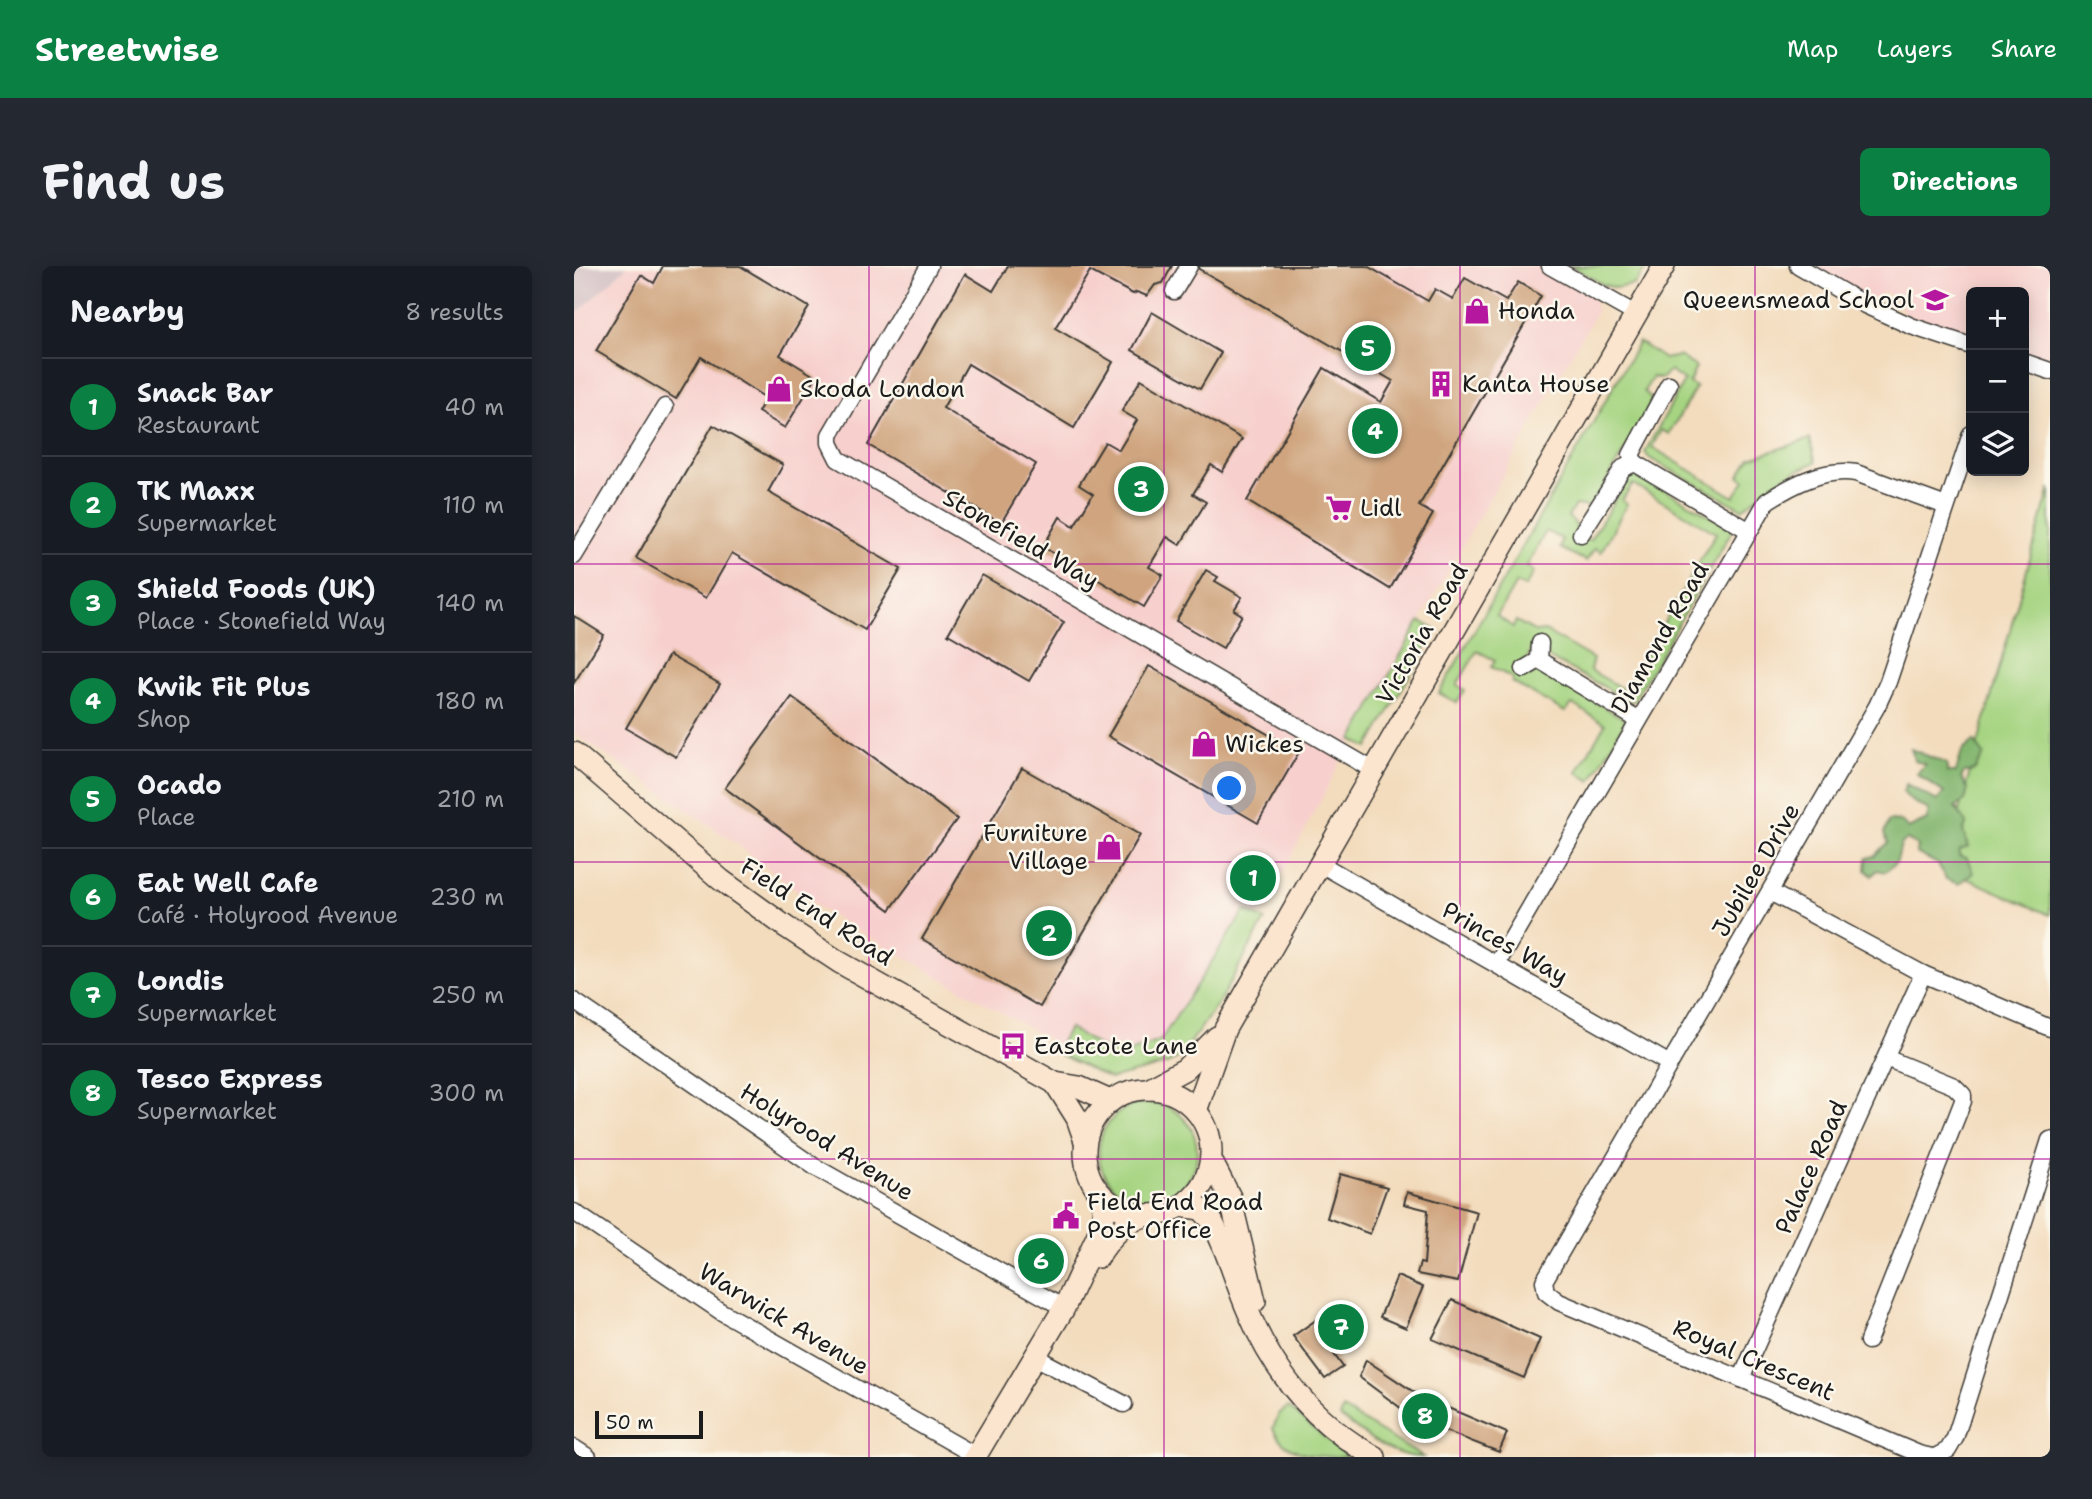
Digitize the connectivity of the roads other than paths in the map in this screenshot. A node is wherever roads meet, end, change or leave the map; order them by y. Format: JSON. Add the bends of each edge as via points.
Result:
{"nodes":[{"id":1,"x":929,"y":266,"type":"edge"},
{"id":2,"x":1189,"y":266,"type":"edge"},
{"id":3,"x":1550,"y":266,"type":"edge"},
{"id":4,"x":1664,"y":266,"type":"edge"},
{"id":5,"x":1798,"y":266,"type":"edge"},
{"id":6,"x":1174,"y":292,"type":"dead end"},
{"id":7,"x":1637,"y":315,"type":"junction"},
{"id":8,"x":1966,"y":343,"type":"edge"},
{"id":9,"x":2029,"y":364,"type":"edge"},
{"id":10,"x":2050,"y":371,"type":"edge"},
{"id":11,"x":1670,"y":384,"type":"dead end"},
{"id":12,"x":665,"y":407,"type":"dead end"},
{"id":13,"x":1966,"y":448,"type":"edge"},
{"id":14,"x":1635,"y":463,"type":"junction"},
{"id":15,"x":1946,"y":506,"type":"junction"},
{"id":16,"x":1748,"y":530,"type":"junction"},
{"id":17,"x":1581,"y":534,"type":"dead end"},
{"id":18,"x":574,"y":556,"type":"edge"},
{"id":19,"x":1540,"y":643,"type":"dead end"},
{"id":20,"x":1539,"y":660,"type":"junction"},
{"id":21,"x":1524,"y":669,"type":"dead end"},
{"id":22,"x":1638,"y":720,"type":"junction"},
{"id":23,"x":574,"y":753,"type":"edge"},
{"id":24,"x":1373,"y":770,"type":"junction"},
{"id":25,"x":1320,"y":863,"type":"junction"},
{"id":26,"x":1770,"y":892,"type":"junction"},
{"id":27,"x":1497,"y":964,"type":"junction"},
{"id":28,"x":1923,"y":974,"type":"junction"},
{"id":29,"x":574,"y":1001,"type":"edge"},
{"id":30,"x":1226,"y":1028,"type":"junction"},
{"id":31,"x":2050,"y":1028,"type":"edge"},
{"id":32,"x":1886,"y":1058,"type":"junction"},
{"id":33,"x":1668,"y":1063,"type":"junction"},
{"id":34,"x":1055,"y":1083,"type":"junction"},
{"id":35,"x":1148,"y":1089,"type":"junction"},
{"id":36,"x":1110,"y":1101,"type":"junction"},
{"id":37,"x":1196,"y":1111,"type":"junction"},
{"id":38,"x":2050,"y":1140,"type":"edge"},
{"id":39,"x":1085,"y":1141,"type":"junction"},
{"id":40,"x":1210,"y":1160,"type":"junction"},
{"id":41,"x":1101,"y":1194,"type":"junction"},
{"id":42,"x":1180,"y":1206,"type":"junction"},
{"id":43,"x":574,"y":1212,"type":"edge"},
{"id":44,"x":1149,"y":1214,"type":"junction"},
{"id":45,"x":1559,"y":1302,"type":"joint"},
{"id":46,"x":1064,"y":1308,"type":"junction"},
{"id":47,"x":1868,"y":1341,"type":"dead end"},
{"id":48,"x":1270,"y":1357,"type":"junction"},
{"id":49,"x":1037,"y":1358,"type":"junction"},
{"id":50,"x":1741,"y":1379,"type":"junction"},
{"id":51,"x":1125,"y":1404,"type":"dead end"},
{"id":52,"x":574,"y":1448,"type":"edge"},
{"id":53,"x":976,"y":1456,"type":"edge"},
{"id":54,"x":1938,"y":1456,"type":"edge"},
{"id":55,"x":588,"y":1457,"type":"edge"},
{"id":56,"x":1375,"y":1457,"type":"edge"}],
"edges":[{"from":1,"to":24,"type":"street","name":"Stonefield Way","via":[[830,435],[838,459]]},
{"from":2,"to":6,"type":"street"},
{"from":3,"to":7,"type":"street"},
{"from":4,"to":7,"type":"street","name":"Victoria Road"},
{"from":5,"to":8,"type":"street","via":[[1864,306]]},
{"from":7,"to":24,"type":"street","name":"Victoria Road"},
{"from":9,"to":10,"type":"street"},
{"from":11,"to":14,"type":"street","via":[[1631,455]]},
{"from":12,"to":18,"type":"street"},
{"from":13,"to":15,"type":"street","name":"Jubilee Drive"},
{"from":14,"to":16,"type":"street"},
{"from":14,"to":17,"type":"street","via":[[1623,468]]},
{"from":15,"to":16,"type":"street","name":"Diamond Road","via":[[1841,471],[1801,483],[1767,501]]},
{"from":15,"to":26,"type":"street","name":"Jubilee Drive","via":[[1882,694]]},
{"from":16,"to":22,"type":"street","name":"Diamond Road"},
{"from":19,"to":20,"type":"street"},
{"from":20,"to":21,"type":"street"},
{"from":20,"to":22,"type":"street"},
{"from":22,"to":27,"type":"street","name":"Diamond Road"},
{"from":23,"to":34,"type":"street","name":"Field End Road","via":[[720,880],[786,927],[858,973]]},
{"from":24,"to":25,"type":"street","name":"Victoria Road"},
{"from":25,"to":27,"type":"street","name":"Princes Way"},
{"from":25,"to":30,"type":"street","name":"Victoria Road"},
{"from":26,"to":28,"type":"street"},
{"from":26,"to":33,"type":"street","name":"Jubilee Drive"},
{"from":27,"to":33,"type":"street","name":"Princes Way"},
{"from":28,"to":31,"type":"street"},
{"from":28,"to":32,"type":"street","name":"Palace Road"},
{"from":29,"to":46,"type":"street","name":"Holyrood Avenue","via":[[816,1167]]},
{"from":30,"to":35,"type":"street","name":"Victoria Road","via":[[1185,1069]]},
{"from":30,"to":37,"type":"street","name":"Victoria Road"},
{"from":32,"to":47,"type":"street","via":[[1954,1086],[1963,1101]]},
{"from":32,"to":50,"type":"street","name":"Palace Road"},
{"from":33,"to":45,"type":"street","name":"Jubilee Drive","via":[[1544,1281],[1546,1292]]},
{"from":34,"to":36,"type":"street","name":"Field End Road","via":[[1079,1087]]},
{"from":34,"to":39,"type":"street","name":"Field End Road"},
{"from":35,"to":36,"type":"street"},
{"from":35,"to":37,"type":"street","via":[[1174,1095]]},
{"from":36,"to":39,"type":"street","via":[[1096,1116]]},
{"from":37,"to":40,"type":"street","via":[[1209,1136]]},
{"from":38,"to":54,"type":"street","name":"Royal Crescent","via":[[1955,1438]]},
{"from":39,"to":41,"type":"street","via":[[1090,1176]]},
{"from":40,"to":42,"type":"street","via":[[1204,1181]]},
{"from":40,"to":48,"type":"street","via":[[1230,1197]]},
{"from":41,"to":44,"type":"street","via":[[1114,1205]]},
{"from":41,"to":46,"type":"street","via":[[1104,1216],[1100,1230]]},
{"from":42,"to":44,"type":"street"},
{"from":42,"to":48,"type":"street","via":[[1201,1209],[1212,1222]]},
{"from":43,"to":53,"type":"street","name":"Warwick Avenue","via":[[720,1311]]},
{"from":44,"to":46,"type":"street","via":[[1115,1233]]},
{"from":45,"to":50,"type":"street","name":"Royal Crescent"},
{"from":46,"to":49,"type":"street"},
{"from":48,"to":56,"type":"street","via":[[1293,1391],[1320,1418]]},
{"from":49,"to":51,"type":"street"},
{"from":49,"to":53,"type":"street"},
{"from":50,"to":54,"type":"street","name":"Royal Crescent"},
{"from":52,"to":55,"type":"street"}]}
